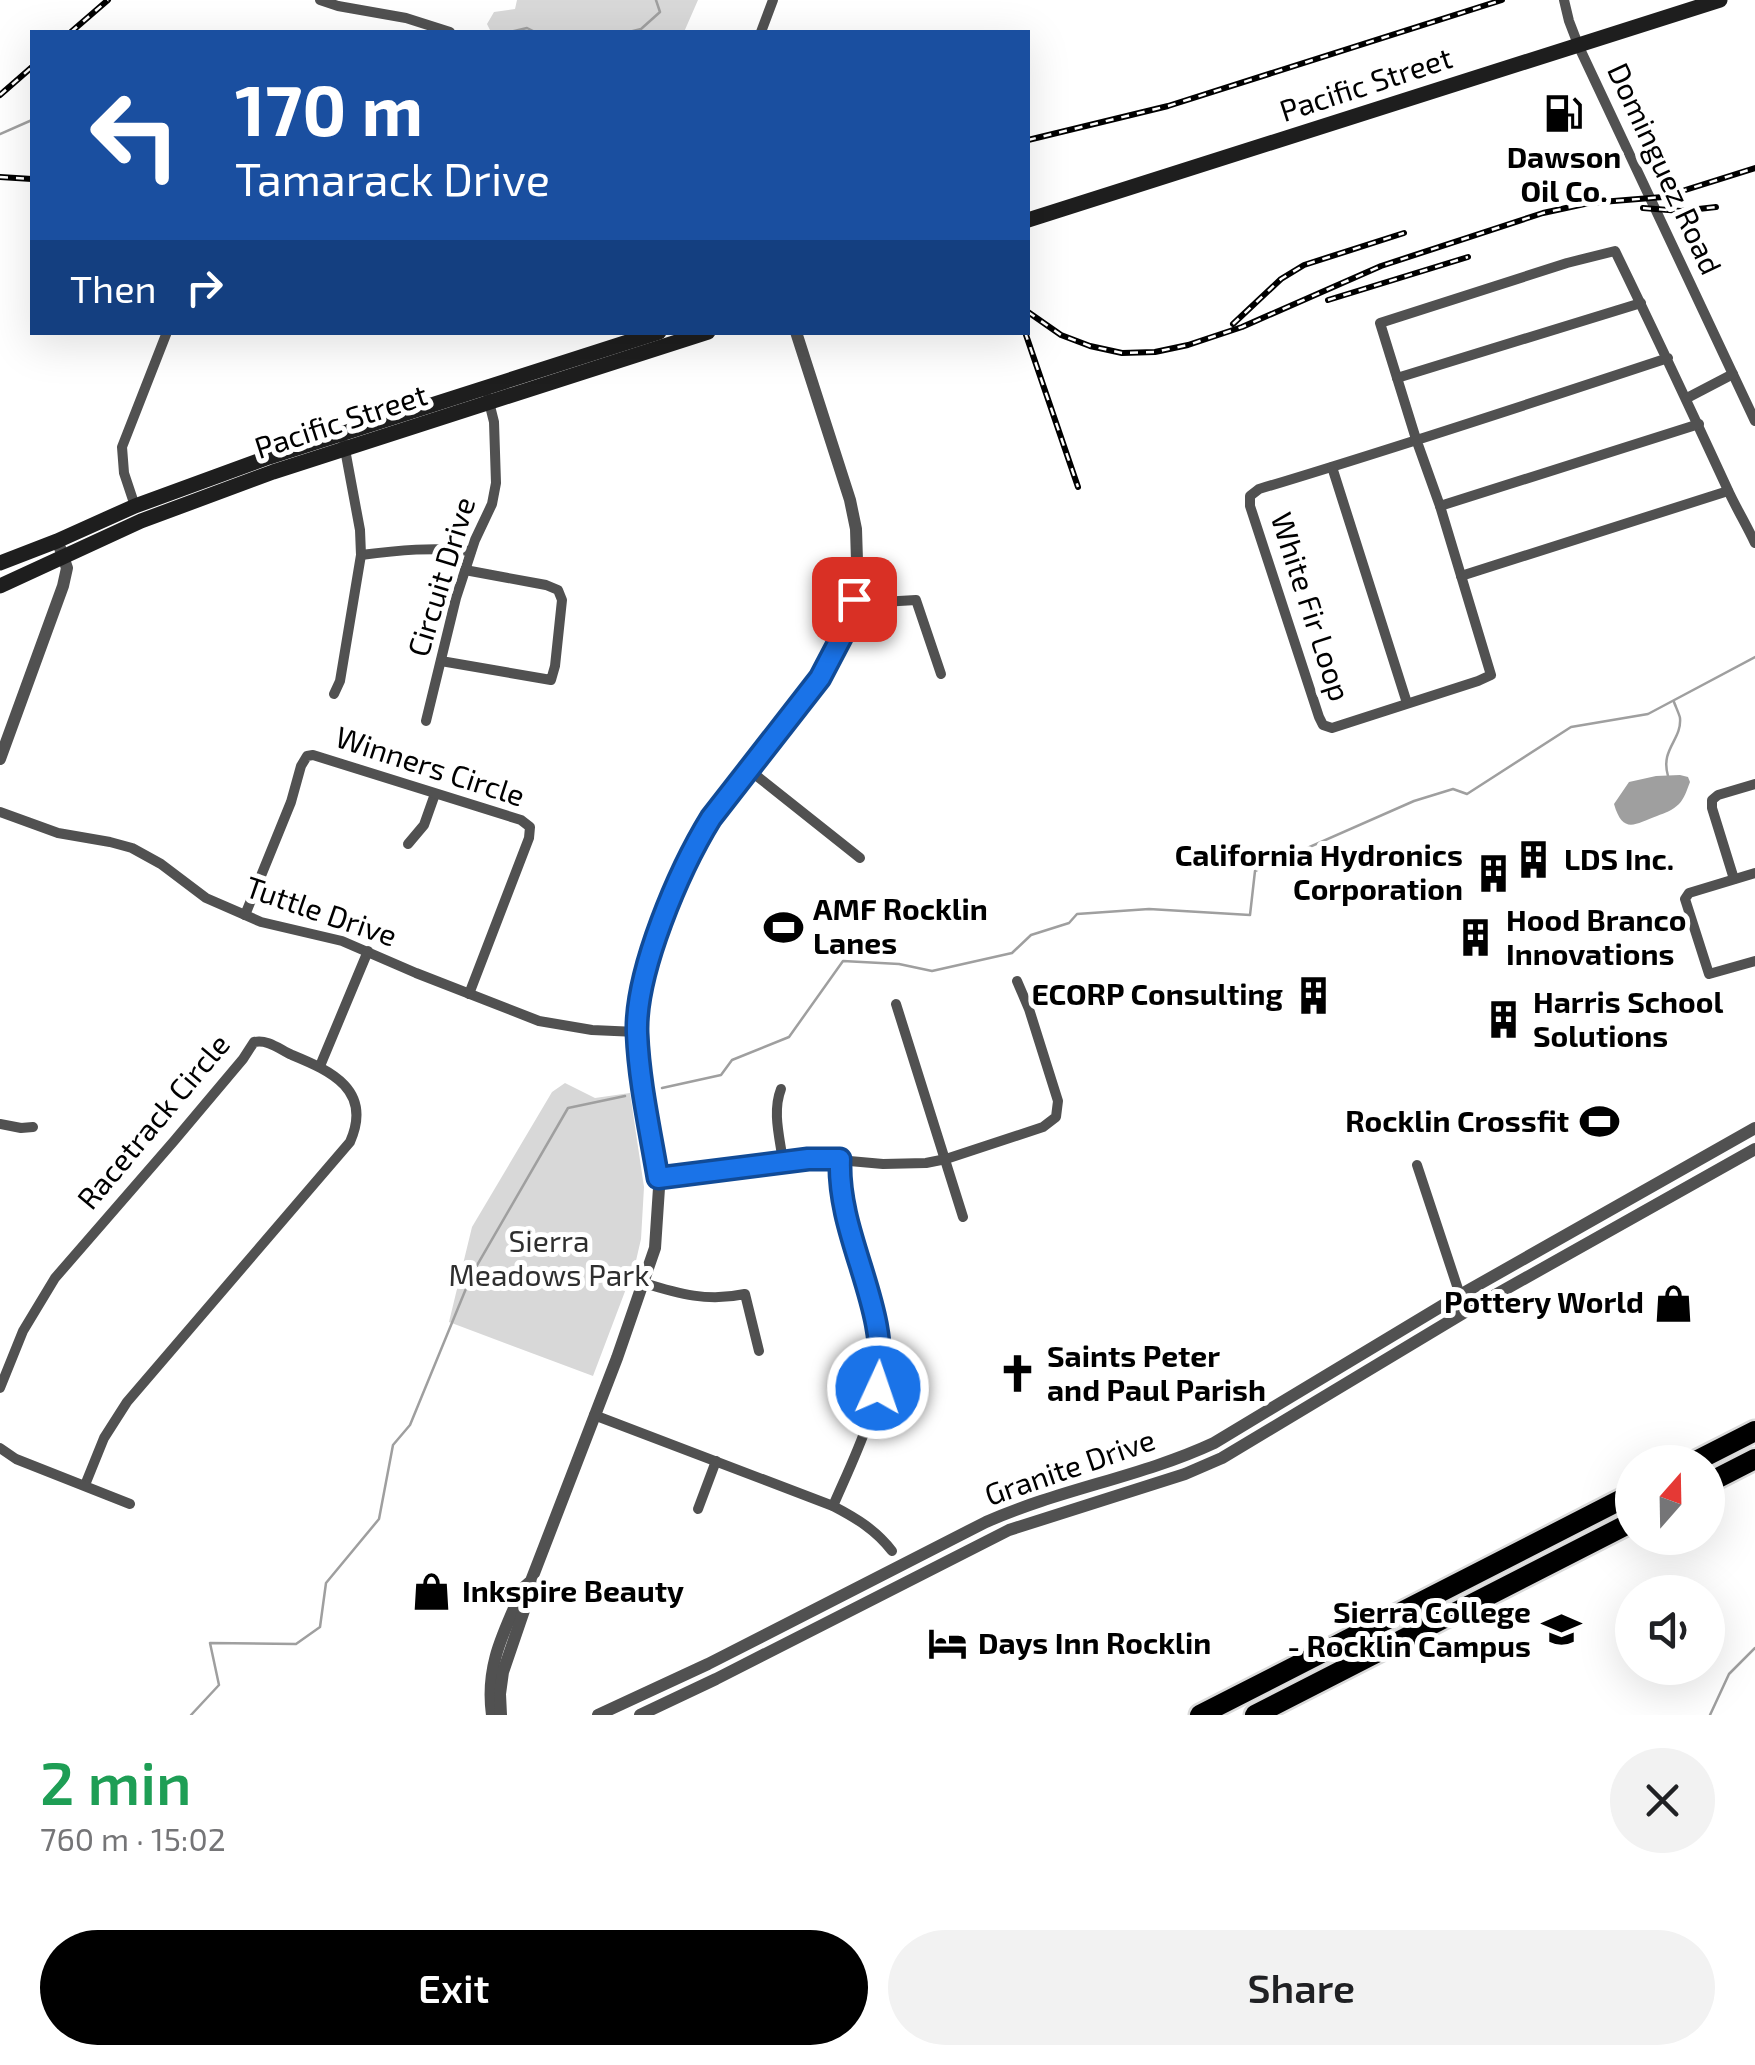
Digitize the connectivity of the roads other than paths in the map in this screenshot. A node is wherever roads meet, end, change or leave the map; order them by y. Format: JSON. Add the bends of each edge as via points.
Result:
{"nodes":[{"id":1,"x":320,"y":0,"type":"edge"},
{"id":2,"x":774,"y":0,"type":"edge"},
{"id":3,"x":1564,"y":0,"type":"edge"},
{"id":4,"x":1720,"y":0,"type":"edge"},
{"id":5,"x":364,"y":5,"type":"edge"},
{"id":6,"x":444,"y":30,"type":"edge"},
{"id":7,"x":762,"y":30,"type":"edge"},
{"id":8,"x":1579,"y":46,"type":"junction"},
{"id":9,"x":1030,"y":219,"type":"edge"},
{"id":10,"x":1641,"y":304,"type":"junction"},
{"id":11,"x":166,"y":335,"type":"edge"},
{"id":12,"x":651,"y":335,"type":"edge"},
{"id":13,"x":698,"y":335,"type":"edge"},
{"id":14,"x":797,"y":335,"type":"edge"},
{"id":15,"x":1668,"y":358,"type":"junction"},
{"id":16,"x":1733,"y":374,"type":"junction"},
{"id":17,"x":1397,"y":378,"type":"junction"},
{"id":18,"x":487,"y":396,"type":"junction"},
{"id":19,"x":1687,"y":398,"type":"junction"},
{"id":20,"x":1755,"y":421,"type":"edge"},
{"id":21,"x":1699,"y":424,"type":"junction"},
{"id":22,"x":1416,"y":439,"type":"junction"},
{"id":23,"x":344,"y":441,"type":"junction"},
{"id":24,"x":1332,"y":466,"type":"junction"},
{"id":25,"x":1728,"y":491,"type":"junction"},
{"id":26,"x":135,"y":506,"type":"junction"},
{"id":27,"x":1440,"y":506,"type":"junction"},
{"id":28,"x":1755,"y":543,"type":"edge"},
{"id":29,"x":60,"y":549,"type":"junction"},
{"id":30,"x":471,"y":551,"type":"junction"},
{"id":31,"x":361,"y":555,"type":"junction"},
{"id":32,"x":0,"y":563,"type":"edge"},
{"id":33,"x":464,"y":570,"type":"junction"},
{"id":34,"x":1462,"y":576,"type":"junction"},
{"id":35,"x":0,"y":586,"type":"edge"},
{"id":36,"x":854,"y":599,"type":"junction"},
{"id":37,"x":441,"y":661,"type":"junction"},
{"id":38,"x":941,"y":674,"type":"dead end"},
{"id":39,"x":334,"y":694,"type":"dead end"},
{"id":40,"x":1407,"y":703,"type":"junction"},
{"id":41,"x":426,"y":721,"type":"dead end"},
{"id":42,"x":0,"y":759,"type":"edge"},
{"id":43,"x":748,"y":769,"type":"junction"},
{"id":44,"x":1755,"y":784,"type":"edge"},
{"id":45,"x":434,"y":794,"type":"junction"},
{"id":46,"x":0,"y":812,"type":"edge"},
{"id":47,"x":408,"y":844,"type":"dead end"},
{"id":48,"x":860,"y":858,"type":"dead end"},
{"id":49,"x":1755,"y":873,"type":"edge"},
{"id":50,"x":1734,"y":879,"type":"junction"},
{"id":51,"x":245,"y":914,"type":"junction"},
{"id":52,"x":368,"y":952,"type":"junction"},
{"id":53,"x":1755,"y":961,"type":"edge"},
{"id":54,"x":1017,"y":981,"type":"dead end"},
{"id":55,"x":469,"y":994,"type":"junction"},
{"id":56,"x":896,"y":1004,"type":"dead end"},
{"id":57,"x":637,"y":1032,"type":"junction"},
{"id":58,"x":320,"y":1066,"type":"junction"},
{"id":59,"x":782,"y":1088,"type":"dead end"},
{"id":60,"x":0,"y":1124,"type":"edge"},
{"id":61,"x":33,"y":1127,"type":"dead end"},
{"id":62,"x":1755,"y":1128,"type":"edge"},
{"id":63,"x":1755,"y":1148,"type":"edge"},
{"id":64,"x":840,"y":1159,"type":"junction"},
{"id":65,"x":946,"y":1159,"type":"junction"},
{"id":66,"x":784,"y":1162,"type":"junction"},
{"id":67,"x":1417,"y":1165,"type":"dead end"},
{"id":68,"x":658,"y":1178,"type":"junction"},
{"id":69,"x":963,"y":1217,"type":"dead end"},
{"id":70,"x":644,"y":1282,"type":"junction"},
{"id":71,"x":1460,"y":1295,"type":"junction"},
{"id":72,"x":1465,"y":1312,"type":"junction"},
{"id":73,"x":759,"y":1350,"type":"dead end"},
{"id":74,"x":0,"y":1388,"type":"edge"},
{"id":75,"x":873,"y":1406,"type":"junction"},
{"id":76,"x":594,"y":1415,"type":"junction"},
{"id":77,"x":910,"y":1419,"type":"dead end"},
{"id":78,"x":1755,"y":1431,"type":"edge"},
{"id":79,"x":1725,"y":1446,"type":"edge"},
{"id":80,"x":0,"y":1448,"type":"edge"},
{"id":81,"x":16,"y":1459,"type":"junction"},
{"id":82,"x":1755,"y":1459,"type":"edge"},
{"id":83,"x":0,"y":1460,"type":"edge"},
{"id":84,"x":716,"y":1461,"type":"junction"},
{"id":85,"x":1725,"y":1474,"type":"edge"},
{"id":86,"x":85,"y":1486,"type":"junction"},
{"id":87,"x":1615,"y":1503,"type":"edge"},
{"id":88,"x":130,"y":1504,"type":"dead end"},
{"id":89,"x":834,"y":1506,"type":"junction"},
{"id":90,"x":698,"y":1510,"type":"dead end"},
{"id":91,"x":1615,"y":1531,"type":"edge"},
{"id":92,"x":892,"y":1551,"type":"dead end"},
{"id":93,"x":530,"y":1581,"type":"junction"},
{"id":94,"x":515,"y":1636,"type":"junction"},
{"id":95,"x":491,"y":1669,"type":"junction"},
{"id":96,"x":492,"y":1715,"type":"edge"},
{"id":97,"x":501,"y":1715,"type":"edge"},
{"id":98,"x":598,"y":1715,"type":"edge"},
{"id":99,"x":640,"y":1715,"type":"edge"},
{"id":100,"x":1200,"y":1715,"type":"edge"},
{"id":101,"x":1255,"y":1715,"type":"edge"}],
"edges":[{"from":1,"to":5,"type":"street"},
{"from":2,"to":7,"type":"street"},
{"from":3,"to":8,"type":"street","name":"Dominguez Road"},
{"from":4,"to":8,"type":"main road","name":"Pacific Street"},
{"from":5,"to":6,"type":"street"},
{"from":8,"to":9,"type":"main road","name":"Pacific Street"},
{"from":8,"to":16,"type":"street","name":"Dominguez Road"},
{"from":10,"to":15,"type":"street"},
{"from":10,"to":17,"type":"street"},
{"from":10,"to":17,"type":"street","via":[[1614,250],[1567,263],[1380,323]]},
{"from":11,"to":26,"type":"street","via":[[122,447]]},
{"from":12,"to":18,"type":"main road","name":"Pacific Street"},
{"from":13,"to":18,"type":"main road","name":"Pacific Street"},
{"from":14,"to":36,"type":"street","via":[[850,500]]},
{"from":15,"to":19,"type":"street"},
{"from":15,"to":22,"type":"street"},
{"from":16,"to":19,"type":"street"},
{"from":16,"to":20,"type":"street","name":"Dominguez Road"},
{"from":17,"to":22,"type":"street"},
{"from":18,"to":23,"type":"main road","name":"Pacific Street"},
{"from":18,"to":30,"type":"street","name":"Circuit Drive","via":[[496,482]]},
{"from":19,"to":21,"type":"street"},
{"from":21,"to":25,"type":"street"},
{"from":21,"to":27,"type":"street"},
{"from":22,"to":24,"type":"street","name":"White Fir Loop"},
{"from":22,"to":27,"type":"street","name":"White Fir Loop"},
{"from":23,"to":26,"type":"main road","name":"Pacific Street","via":[[254,462]]},
{"from":23,"to":29,"type":"main road","name":"Pacific Street"},
{"from":23,"to":31,"type":"street"},
{"from":24,"to":40,"type":"street"},
{"from":24,"to":40,"type":"street","name":"White Fir Loop","via":[[1258,488],[1250,506],[1323,725],[1345,725]]},
{"from":25,"to":28,"type":"street"},
{"from":25,"to":34,"type":"street"},
{"from":26,"to":29,"type":"main road","name":"Pacific Street"},
{"from":27,"to":34,"type":"street","name":"White Fir Loop"},
{"from":29,"to":32,"type":"main road","name":"Pacific Street"},
{"from":29,"to":35,"type":"main road","name":"Pacific Street"},
{"from":29,"to":42,"type":"street","via":[[67,568],[63,586]]},
{"from":30,"to":31,"type":"street"},
{"from":30,"to":33,"type":"street","name":"Circuit Drive"},
{"from":31,"to":39,"type":"street"},
{"from":33,"to":37,"type":"street","name":"Circuit Drive"},
{"from":33,"to":37,"type":"street","via":[[558,590],[555,666],[550,680]]},
{"from":34,"to":40,"type":"street","name":"White Fir Loop","via":[[1491,675]]},
{"from":36,"to":38,"type":"street","via":[[916,600]]},
{"from":36,"to":43,"type":"street","via":[[820,678]]},
{"from":37,"to":41,"type":"street","name":"Circuit Drive"},
{"from":43,"to":48,"type":"street"},
{"from":43,"to":57,"type":"street","via":[[682,873],[644,975]]},
{"from":44,"to":50,"type":"street","via":[[1712,800]]},
{"from":45,"to":47,"type":"street","via":[[424,825]]},
{"from":45,"to":51,"type":"street","name":"Winners Circle","via":[[307,756]]},
{"from":45,"to":55,"type":"street","name":"Winners Circle","via":[[521,820],[531,832]]},
{"from":46,"to":51,"type":"street","name":"Tuttle Drive","via":[[132,848],[206,898]]},
{"from":49,"to":50,"type":"street"},
{"from":50,"to":53,"type":"street","via":[[1685,900],[1709,974]]},
{"from":51,"to":52,"type":"street","name":"Tuttle Drive"},
{"from":52,"to":55,"type":"street","name":"Tuttle Drive"},
{"from":52,"to":58,"type":"street"},
{"from":54,"to":65,"type":"street","via":[[1055,1089],[1056,1117]]},
{"from":55,"to":57,"type":"street","name":"Tuttle Drive","via":[[540,1021]]},
{"from":56,"to":65,"type":"street"},
{"from":57,"to":68,"type":"street"},
{"from":58,"to":74,"type":"street","name":"Racetrack Circle","via":[[263,1040],[252,1045],[55,1278]]},
{"from":58,"to":86,"type":"street","name":"Racetrack Circle","via":[[352,1096],[350,1142],[127,1402]]},
{"from":59,"to":66,"type":"street","via":[[776,1116]]},
{"from":60,"to":61,"type":"street"},
{"from":62,"to":71,"type":"street","name":"Granite Drive"},
{"from":63,"to":72,"type":"street","name":"Granite Drive"},
{"from":64,"to":65,"type":"street","via":[[904,1165]]},
{"from":64,"to":66,"type":"street"},
{"from":64,"to":75,"type":"street","via":[[844,1209],[880,1341]]},
{"from":65,"to":69,"type":"street"},
{"from":66,"to":68,"type":"street"},
{"from":67,"to":71,"type":"street"},
{"from":68,"to":70,"type":"street","via":[[657,1234]]},
{"from":70,"to":73,"type":"street","via":[[695,1298],[745,1294]]},
{"from":70,"to":76,"type":"street"},
{"from":71,"to":72,"type":"street"},
{"from":71,"to":98,"type":"street","name":"Granite Drive","via":[[1214,1443],[986,1522]]},
{"from":72,"to":99,"type":"street","name":"Granite Drive","via":[[1222,1458],[1009,1530]]},
{"from":75,"to":77,"type":"street"},
{"from":75,"to":89,"type":"street"},
{"from":76,"to":84,"type":"street"},
{"from":76,"to":93,"type":"street"},
{"from":78,"to":79,"type":"highway"},
{"from":80,"to":81,"type":"street"},
{"from":81,"to":83,"type":"street"},
{"from":81,"to":86,"type":"street"},
{"from":82,"to":85,"type":"highway"},
{"from":84,"to":89,"type":"street"},
{"from":84,"to":90,"type":"street"},
{"from":86,"to":88,"type":"street"},
{"from":87,"to":100,"type":"highway"},
{"from":89,"to":92,"type":"street"},
{"from":91,"to":101,"type":"highway"},
{"from":93,"to":94,"type":"street"},
{"from":93,"to":95,"type":"street"},
{"from":94,"to":95,"type":"street"},
{"from":94,"to":97,"type":"street","via":[[501,1682]]},
{"from":95,"to":96,"type":"street"}]}
